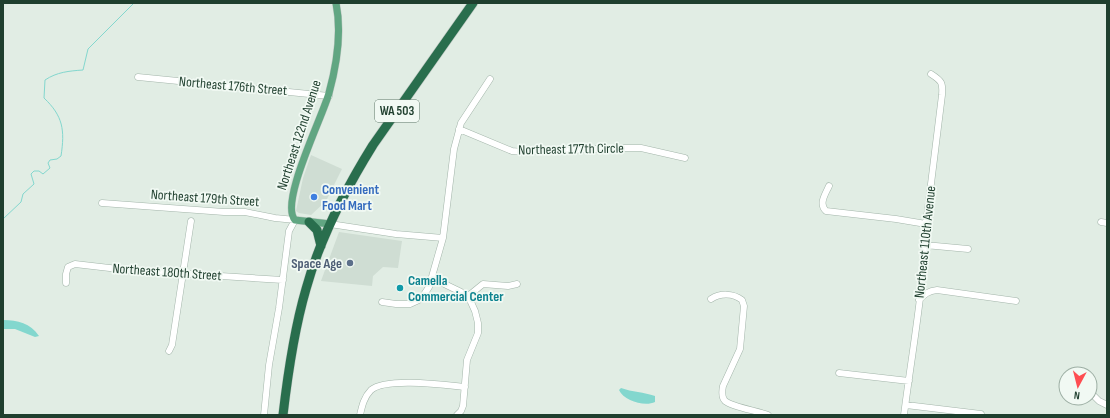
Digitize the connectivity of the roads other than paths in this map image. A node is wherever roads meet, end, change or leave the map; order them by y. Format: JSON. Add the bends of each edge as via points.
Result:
{"nodes":[{"id":1,"x":336,"y":3,"type":"edge"},
{"id":2,"x":473,"y":3,"type":"edge"},
{"id":3,"x":931,"y":74,"type":"dead end"},
{"id":4,"x":138,"y":77,"type":"dead end"},
{"id":5,"x":490,"y":79,"type":"dead end"},
{"id":6,"x":329,"y":96,"type":"junction"},
{"id":7,"x":459,"y":128,"type":"junction"},
{"id":8,"x":685,"y":158,"type":"dead end"},
{"id":9,"x":829,"y":186,"type":"dead end"},
{"id":10,"x":102,"y":203,"type":"dead end"},
{"id":11,"x":295,"y":220,"type":"junction"},
{"id":12,"x":191,"y":221,"type":"dead end"},
{"id":13,"x":309,"y":222,"type":"junction"},
{"id":14,"x":330,"y":224,"type":"junction"},
{"id":15,"x":926,"y":224,"type":"junction"},
{"id":16,"x":443,"y":238,"type":"junction"},
{"id":17,"x":926,"y":245,"type":"junction"},
{"id":18,"x":321,"y":246,"type":"junction"},
{"id":19,"x":968,"y":249,"type":"dead end"},
{"id":20,"x":182,"y":272,"type":"junction"},
{"id":21,"x":432,"y":278,"type":"junction"},
{"id":22,"x":283,"y":280,"type":"junction"},
{"id":23,"x":66,"y":283,"type":"dead end"},
{"id":24,"x":517,"y":284,"type":"dead end"},
{"id":25,"x":467,"y":297,"type":"junction"},
{"id":26,"x":711,"y":299,"type":"dead end"},
{"id":27,"x":919,"y":300,"type":"junction"},
{"id":28,"x":1016,"y":301,"type":"dead end"},
{"id":29,"x":382,"y":302,"type":"dead end"},
{"id":30,"x":169,"y":351,"type":"dead end"},
{"id":31,"x":839,"y":373,"type":"dead end"},
{"id":32,"x":909,"y":381,"type":"junction"},
{"id":33,"x":465,"y":387,"type":"junction"},
{"id":34,"x":906,"y":405,"type":"junction"},
{"id":35,"x":981,"y":414,"type":"edge"},
{"id":36,"x":264,"y":415,"type":"edge"},
{"id":37,"x":283,"y":415,"type":"edge"},
{"id":38,"x":360,"y":415,"type":"edge"},
{"id":39,"x":457,"y":415,"type":"edge"},
{"id":40,"x":768,"y":415,"type":"edge"},
{"id":41,"x":904,"y":415,"type":"edge"}],
"edges":[{"from":1,"to":6,"type":"main road","name":"Northeast 122nd Avenue","via":[[339,39]]},
{"from":2,"to":14,"type":"highway","number":"WA 503","via":[[373,145]]},
{"from":3,"to":15,"type":"street","name":"Northeast 110th Avenue","via":[[943,85]]},
{"from":4,"to":6,"type":"street","name":"Northeast 176th Street"},
{"from":5,"to":7,"type":"street","via":[[464,116]]},
{"from":6,"to":11,"type":"main road","name":"Northeast 122nd Avenue","via":[[295,184],[291,211]]},
{"from":7,"to":8,"type":"street","name":"Northeast 177th Circle","via":[[512,151],[641,148]]},
{"from":7,"to":16,"type":"street"},
{"from":9,"to":15,"type":"street","via":[[822,202],[826,211]]},
{"from":10,"to":11,"type":"street","name":"Northeast 179th Street","via":[[242,212]]},
{"from":11,"to":13,"type":"main road","name":"Northeast 179th Street"},
{"from":11,"to":22,"type":"street","name":"Northeast 122nd Avenue","via":[[289,231]]},
{"from":12,"to":20,"type":"street"},
{"from":13,"to":14,"type":"main road","name":"Northeast 179th Street"},
{"from":13,"to":18,"type":"highway","via":[[317,230]]},
{"from":14,"to":16,"type":"street"},
{"from":14,"to":18,"type":"highway","number":"WA 503"},
{"from":15,"to":17,"type":"street","name":"Northeast 110th Avenue"},
{"from":16,"to":21,"type":"street"},
{"from":17,"to":19,"type":"street"},
{"from":17,"to":27,"type":"street","name":"Northeast 110th Avenue"},
{"from":18,"to":37,"type":"highway","number":"WA 503","via":[[294,335]]},
{"from":20,"to":22,"type":"street","name":"Northeast 180th Street"},
{"from":20,"to":23,"type":"street","name":"Northeast 180th Street","via":[[127,270],[75,264],[68,266]]},
{"from":20,"to":30,"type":"street"},
{"from":21,"to":25,"type":"street"},
{"from":21,"to":29,"type":"street","via":[[426,293],[416,302],[403,305]]},
{"from":22,"to":36,"type":"street","name":"Northeast 122nd Avenue","via":[[269,365]]},
{"from":24,"to":25,"type":"street","via":[[483,284]]},
{"from":25,"to":33,"type":"street","via":[[474,305],[478,328],[468,360]]},
{"from":26,"to":40,"type":"street","via":[[722,295],[734,296],[742,300],[744,306],[740,349],[723,386],[723,397],[728,402]]},
{"from":27,"to":28,"type":"street","via":[[925,293],[937,290]]},
{"from":27,"to":32,"type":"street","name":"Northeast 110th Avenue"},
{"from":31,"to":32,"type":"street"},
{"from":32,"to":34,"type":"street","name":"Northeast 110th Avenue"},
{"from":33,"to":38,"type":"street","via":[[388,383],[376,387],[364,398]]},
{"from":33,"to":39,"type":"street","via":[[463,406]]},
{"from":34,"to":35,"type":"street"},
{"from":34,"to":41,"type":"street","name":"Northeast 110th Avenue"}]}
